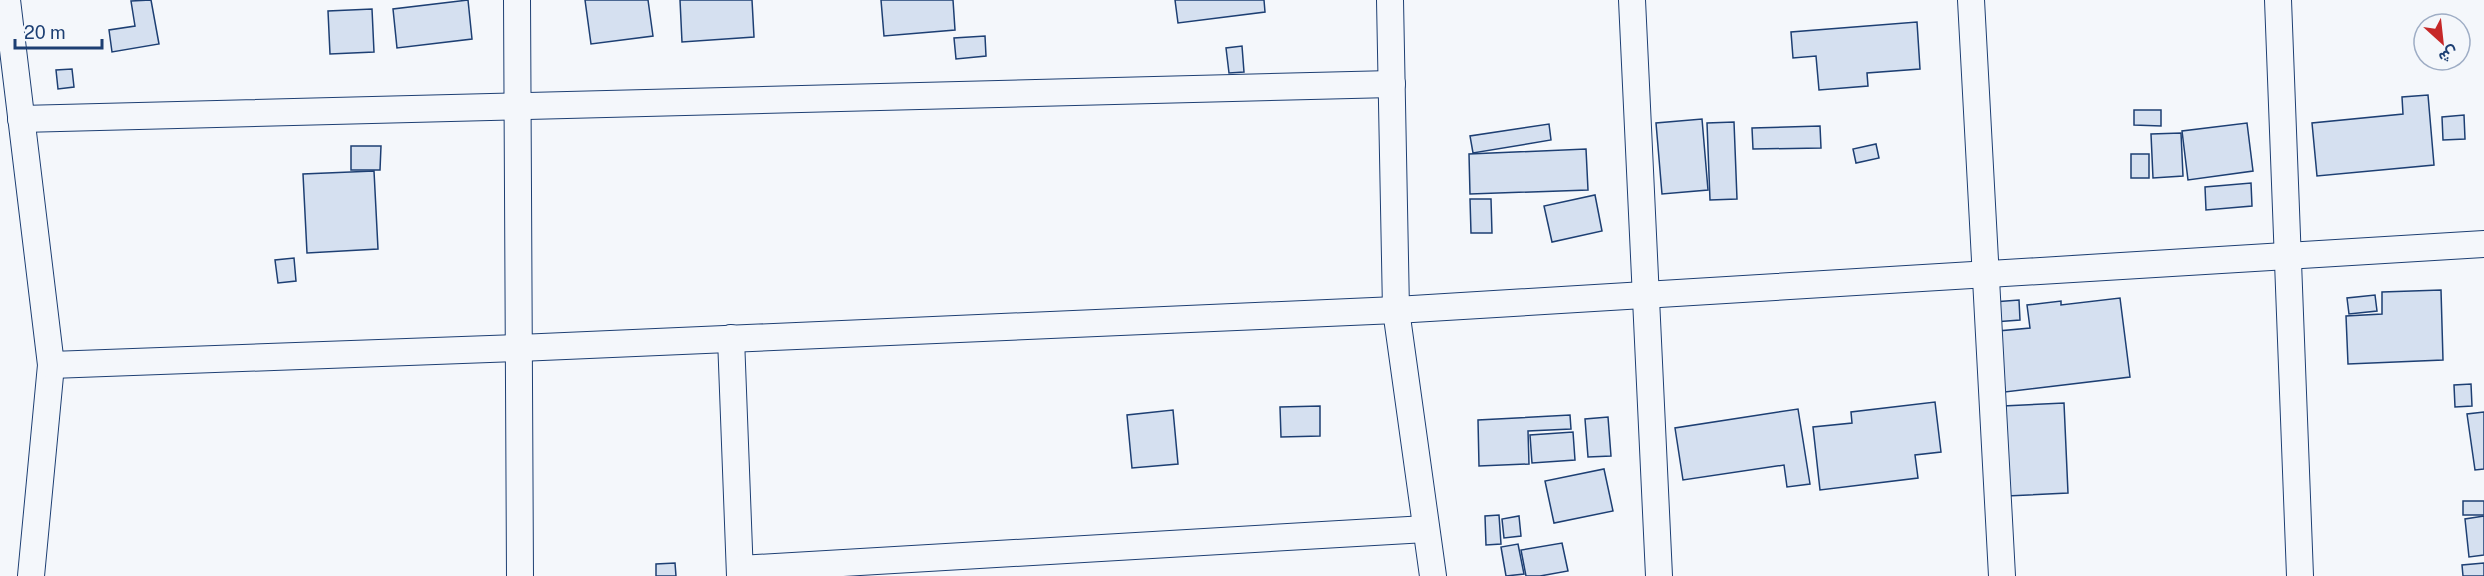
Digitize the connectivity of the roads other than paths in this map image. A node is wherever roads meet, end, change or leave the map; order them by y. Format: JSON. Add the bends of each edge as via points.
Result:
{"nodes":[{"id":1,"x":7,"y":0,"type":"edge"},
{"id":2,"x":517,"y":0,"type":"edge"},
{"id":3,"x":1390,"y":0,"type":"edge"},
{"id":4,"x":1632,"y":0,"type":"edge"},
{"id":5,"x":1971,"y":0,"type":"edge"},
{"id":6,"x":2278,"y":0,"type":"edge"},
{"id":7,"x":1392,"y":84,"type":"junction"},
{"id":8,"x":518,"y":106,"type":"junction"},
{"id":9,"x":21,"y":119,"type":"junction"},
{"id":10,"x":2484,"y":244,"type":"edge"},
{"id":11,"x":2288,"y":256,"type":"junction"},
{"id":12,"x":1986,"y":274,"type":"junction"},
{"id":13,"x":1646,"y":295,"type":"junction"},
{"id":14,"x":1396,"y":310,"type":"junction"},
{"id":15,"x":731,"y":338,"type":"junction"},
{"id":16,"x":519,"y":348,"type":"junction"},
{"id":17,"x":51,"y":365,"type":"junction"},
{"id":18,"x":1426,"y":529,"type":"junction"},
{"id":19,"x":740,"y":572,"type":"edge"},
{"id":20,"x":31,"y":576,"type":"edge"},
{"id":21,"x":520,"y":576,"type":"edge"},
{"id":22,"x":1433,"y":576,"type":"edge"},
{"id":23,"x":1659,"y":576,"type":"edge"},
{"id":24,"x":2002,"y":576,"type":"edge"},
{"id":25,"x":2300,"y":576,"type":"edge"}],
"edges":[{"from":1,"to":9,"type":"street"},
{"from":2,"to":8,"type":"street"},
{"from":3,"to":7,"type":"street"},
{"from":4,"to":13,"type":"street"},
{"from":5,"to":12,"type":"street"},
{"from":6,"to":11,"type":"street"},
{"from":7,"to":8,"type":"street"},
{"from":7,"to":14,"type":"street"},
{"from":8,"to":9,"type":"street"},
{"from":8,"to":16,"type":"street"},
{"from":9,"to":17,"type":"street"},
{"from":10,"to":11,"type":"street"},
{"from":11,"to":12,"type":"street"},
{"from":11,"to":25,"type":"street"},
{"from":12,"to":13,"type":"street"},
{"from":12,"to":24,"type":"street"},
{"from":13,"to":14,"type":"street"},
{"from":13,"to":23,"type":"street"},
{"from":14,"to":15,"type":"street"},
{"from":14,"to":18,"type":"street"},
{"from":15,"to":16,"type":"street"},
{"from":15,"to":19,"type":"street"},
{"from":16,"to":17,"type":"street"},
{"from":16,"to":21,"type":"street"},
{"from":17,"to":20,"type":"street"},
{"from":18,"to":19,"type":"street"},
{"from":18,"to":22,"type":"street"}]}
